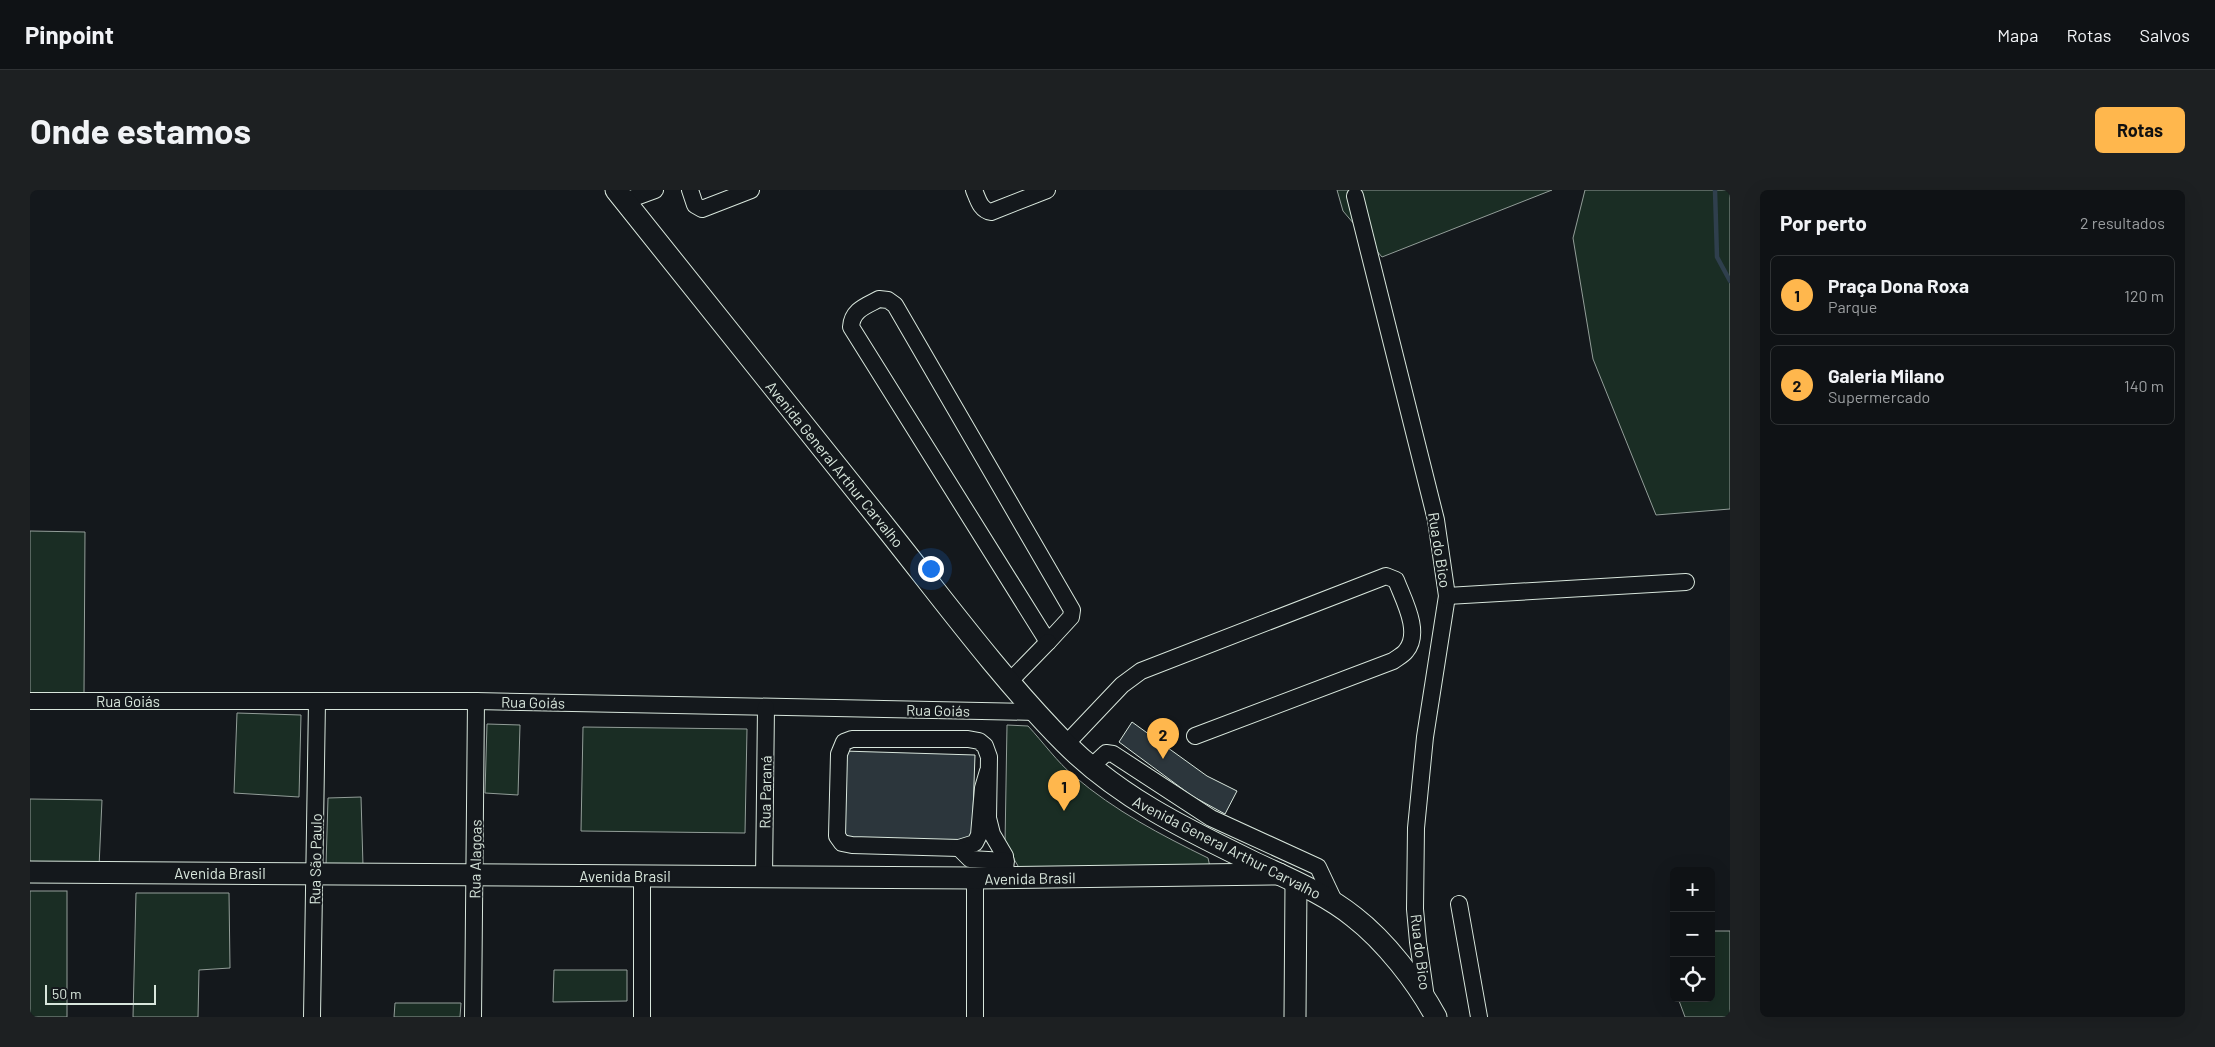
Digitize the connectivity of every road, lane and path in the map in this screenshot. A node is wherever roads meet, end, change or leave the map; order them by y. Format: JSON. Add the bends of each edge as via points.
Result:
{"nodes":[{"id":1,"x":655,"y":190,"type":"edge"},
{"id":2,"x":690,"y":190,"type":"edge"},
{"id":3,"x":751,"y":190,"type":"edge"},
{"id":4,"x":974,"y":190,"type":"edge"},
{"id":5,"x":1047,"y":190,"type":"edge"},
{"id":6,"x":621,"y":196,"type":"edge"},
{"id":7,"x":1355,"y":196,"type":"dead end"},
{"id":8,"x":1686,"y":582,"type":"dead end"},
{"id":9,"x":1447,"y":596,"type":"junction"},
{"id":10,"x":1048,"y":642,"type":"junction"},
{"id":11,"x":1010,"y":681,"type":"junction"},
{"id":12,"x":30,"y":701,"type":"edge"},
{"id":13,"x":318,"y":701,"type":"junction"},
{"id":14,"x":476,"y":701,"type":"junction"},
{"id":15,"x":766,"y":706,"type":"junction"},
{"id":16,"x":1037,"y":712,"type":"junction"},
{"id":17,"x":1195,"y":736,"type":"dead end"},
{"id":18,"x":1066,"y":744,"type":"junction"},
{"id":19,"x":1092,"y":766,"type":"junction"},
{"id":20,"x":988,"y":771,"type":"junction"},
{"id":21,"x":959,"y":848,"type":"junction"},
{"id":22,"x":1234,"y":852,"type":"junction"},
{"id":23,"x":1006,"y":870,"type":"junction"},
{"id":24,"x":30,"y":872,"type":"edge"},
{"id":25,"x":314,"y":874,"type":"junction"},
{"id":26,"x":474,"y":875,"type":"junction"},
{"id":27,"x":1220,"y":875,"type":"junction"},
{"id":28,"x":642,"y":876,"type":"junction"},
{"id":29,"x":764,"y":877,"type":"junction"},
{"id":30,"x":975,"y":878,"type":"junction"},
{"id":31,"x":1288,"y":878,"type":"junction"},
{"id":32,"x":1336,"y":904,"type":"junction"},
{"id":33,"x":1459,"y":904,"type":"dead end"},
{"id":34,"x":1431,"y":1009,"type":"edge"},
{"id":35,"x":312,"y":1017,"type":"edge"},
{"id":36,"x":472,"y":1017,"type":"edge"},
{"id":37,"x":642,"y":1017,"type":"edge"},
{"id":38,"x":974,"y":1017,"type":"edge"},
{"id":39,"x":1295,"y":1017,"type":"edge"},
{"id":40,"x":1479,"y":1017,"type":"edge"}],
"edges":[{"from":1,"to":6,"type":"street"},
{"from":2,"to":3,"type":"street","via":[[695,205],[702,209]]},
{"from":4,"to":5,"type":"street","via":[[981,206],[991,212]]},
{"from":6,"to":11,"type":"main road","name":"Avenida General Arthur Carvalho"},
{"from":7,"to":9,"type":"street","name":"Rua do Bico","via":[[1436,520]]},
{"from":8,"to":9,"type":"street"},
{"from":9,"to":34,"type":"street","name":"Rua do Bico","via":[[1425,737],[1416,828],[1415,909]]},
{"from":10,"to":10,"type":"street","via":[[1071,617],[1072,610],[895,305],[880,299],[854,313],[851,327]]},
{"from":10,"to":11,"type":"street"},
{"from":11,"to":16,"type":"main road","name":"Avenida General Arthur Carvalho"},
{"from":12,"to":13,"type":"street","name":"Rua Goiás"},
{"from":13,"to":14,"type":"street","name":"Rua Goiás"},
{"from":13,"to":25,"type":"street","name":"Rua São Paulo"},
{"from":14,"to":15,"type":"street","name":"Rua Goiás"},
{"from":14,"to":26,"type":"street","name":"Rua Alagoas"},
{"from":15,"to":16,"type":"street","name":"Rua Goiás"},
{"from":15,"to":29,"type":"street","name":"Rua Paraná"},
{"from":16,"to":18,"type":"main road","name":"Avenida General Arthur Carvalho"},
{"from":17,"to":18,"type":"street","via":[[1393,661],[1406,652],[1412,636],[1412,623],[1396,580],[1386,576],[1141,671],[1122,685]]},
{"from":18,"to":19,"type":"main road","name":"Avenida General Arthur Carvalho"},
{"from":19,"to":22,"type":"main road","name":"Avenida General Arthur Carvalho","via":[[1124,793],[1160,816]]},
{"from":19,"to":32,"type":"street","via":[[1106,752],[1113,754],[1211,818],[1318,867]]},
{"from":20,"to":21,"type":"street","via":[[983,788],[979,835],[975,843]]},
{"from":20,"to":21,"type":"street","via":[[989,757],[985,746],[968,739],[852,739],[841,745],[836,827],[842,843],[852,846]]},
{"from":20,"to":23,"type":"street","via":[[988,818],[992,834],[1003,850]]},
{"from":21,"to":23,"type":"street","via":[[970,859]]},
{"from":22,"to":27,"type":"main road"},
{"from":22,"to":31,"type":"main road","name":"Avenida General Arthur Carvalho"},
{"from":23,"to":27,"type":"main road","name":"Avenida Brasil"},
{"from":23,"to":30,"type":"main road","name":"Avenida Brasil"},
{"from":24,"to":25,"type":"main road","name":"Avenida Brasil"},
{"from":25,"to":26,"type":"main road","name":"Avenida Brasil"},
{"from":25,"to":35,"type":"street","name":"Rua São Paulo"},
{"from":26,"to":28,"type":"main road","name":"Avenida Brasil"},
{"from":26,"to":36,"type":"street","name":"Rua Alagoas"},
{"from":27,"to":31,"type":"main road","name":"Avenida Brasil"},
{"from":28,"to":29,"type":"main road","name":"Avenida Brasil"},
{"from":28,"to":37,"type":"street"},
{"from":29,"to":30,"type":"main road","name":"Avenida Brasil"},
{"from":30,"to":38,"type":"street"},
{"from":31,"to":32,"type":"main road","name":"Avenida General Arthur Carvalho"},
{"from":31,"to":39,"type":"main road"},
{"from":32,"to":34,"type":"main road","name":"Avenida General Arthur Carvalho","via":[[1369,930]]},
{"from":33,"to":40,"type":"street"}]}
